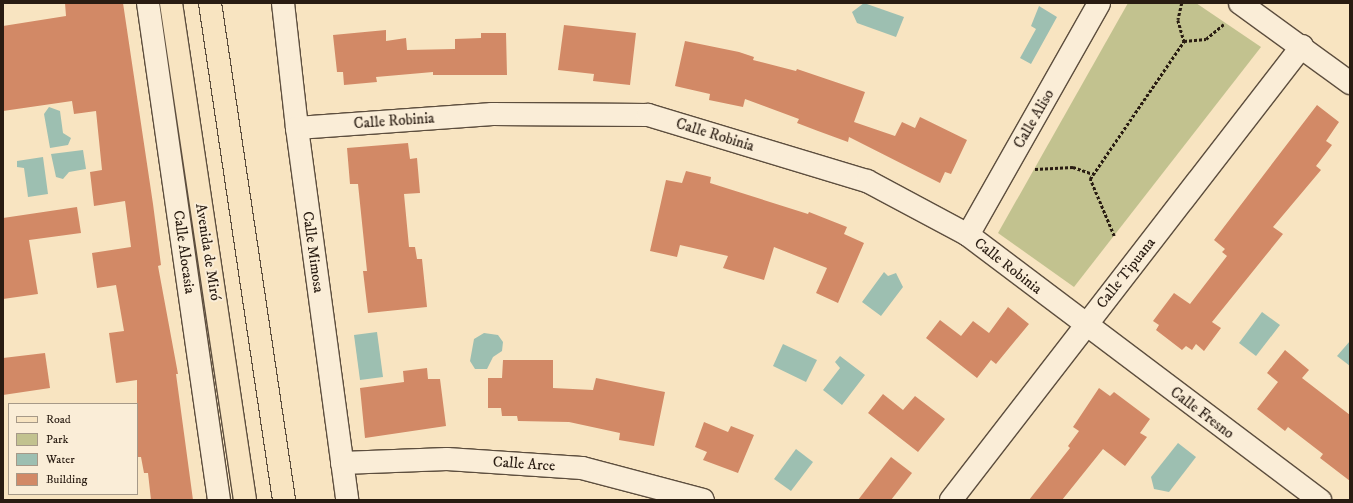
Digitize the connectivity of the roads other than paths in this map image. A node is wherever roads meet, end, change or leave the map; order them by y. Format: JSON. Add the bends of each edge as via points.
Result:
{"nodes":[{"id":1,"x":148,"y":3,"type":"edge"},
{"id":2,"x":171,"y":3,"type":"edge"},
{"id":3,"x":210,"y":3,"type":"edge"},
{"id":4,"x":283,"y":3,"type":"edge"},
{"id":5,"x":1100,"y":3,"type":"edge"},
{"id":6,"x":1240,"y":3,"type":"edge"},
{"id":7,"x":1302,"y":46,"type":"junction"},
{"id":8,"x":1350,"y":83,"type":"edge"},
{"id":9,"x":297,"y":128,"type":"junction"},
{"id":10,"x":968,"y":236,"type":"junction"},
{"id":11,"x":1085,"y":325,"type":"junction"},
{"id":12,"x":342,"y":463,"type":"junction"},
{"id":13,"x":219,"y":500,"type":"edge"},
{"id":14,"x":246,"y":500,"type":"edge"},
{"id":15,"x":284,"y":500,"type":"edge"},
{"id":16,"x":347,"y":500,"type":"edge"},
{"id":17,"x":703,"y":500,"type":"edge"},
{"id":18,"x":951,"y":500,"type":"edge"},
{"id":19,"x":1320,"y":500,"type":"edge"}],
"edges":[{"from":1,"to":13,"type":"street","name":"Calle Alocasia"},
{"from":2,"to":14,"type":"main road","name":"Avenida de Miró"},
{"from":3,"to":15,"type":"main road"},
{"from":4,"to":9,"type":"street","name":"Calle Mimosa"},
{"from":5,"to":10,"type":"street","name":"Calle Aliso"},
{"from":6,"to":7,"type":"street"},
{"from":7,"to":8,"type":"street"},
{"from":7,"to":11,"type":"street","name":"Calle Tipuana"},
{"from":9,"to":10,"type":"street","name":"Calle Robinia","via":[[492,114],[648,115],[867,181]]},
{"from":9,"to":12,"type":"street","name":"Calle Mimosa"},
{"from":10,"to":11,"type":"street","name":"Calle Robinia"},
{"from":11,"to":18,"type":"street","name":"Calle Tipuana"},
{"from":11,"to":19,"type":"street","name":"Calle Fresno"},
{"from":12,"to":16,"type":"street","name":"Calle Mimosa"},
{"from":12,"to":17,"type":"street","name":"Calle Arce","via":[[447,459],[582,468]]}]}
